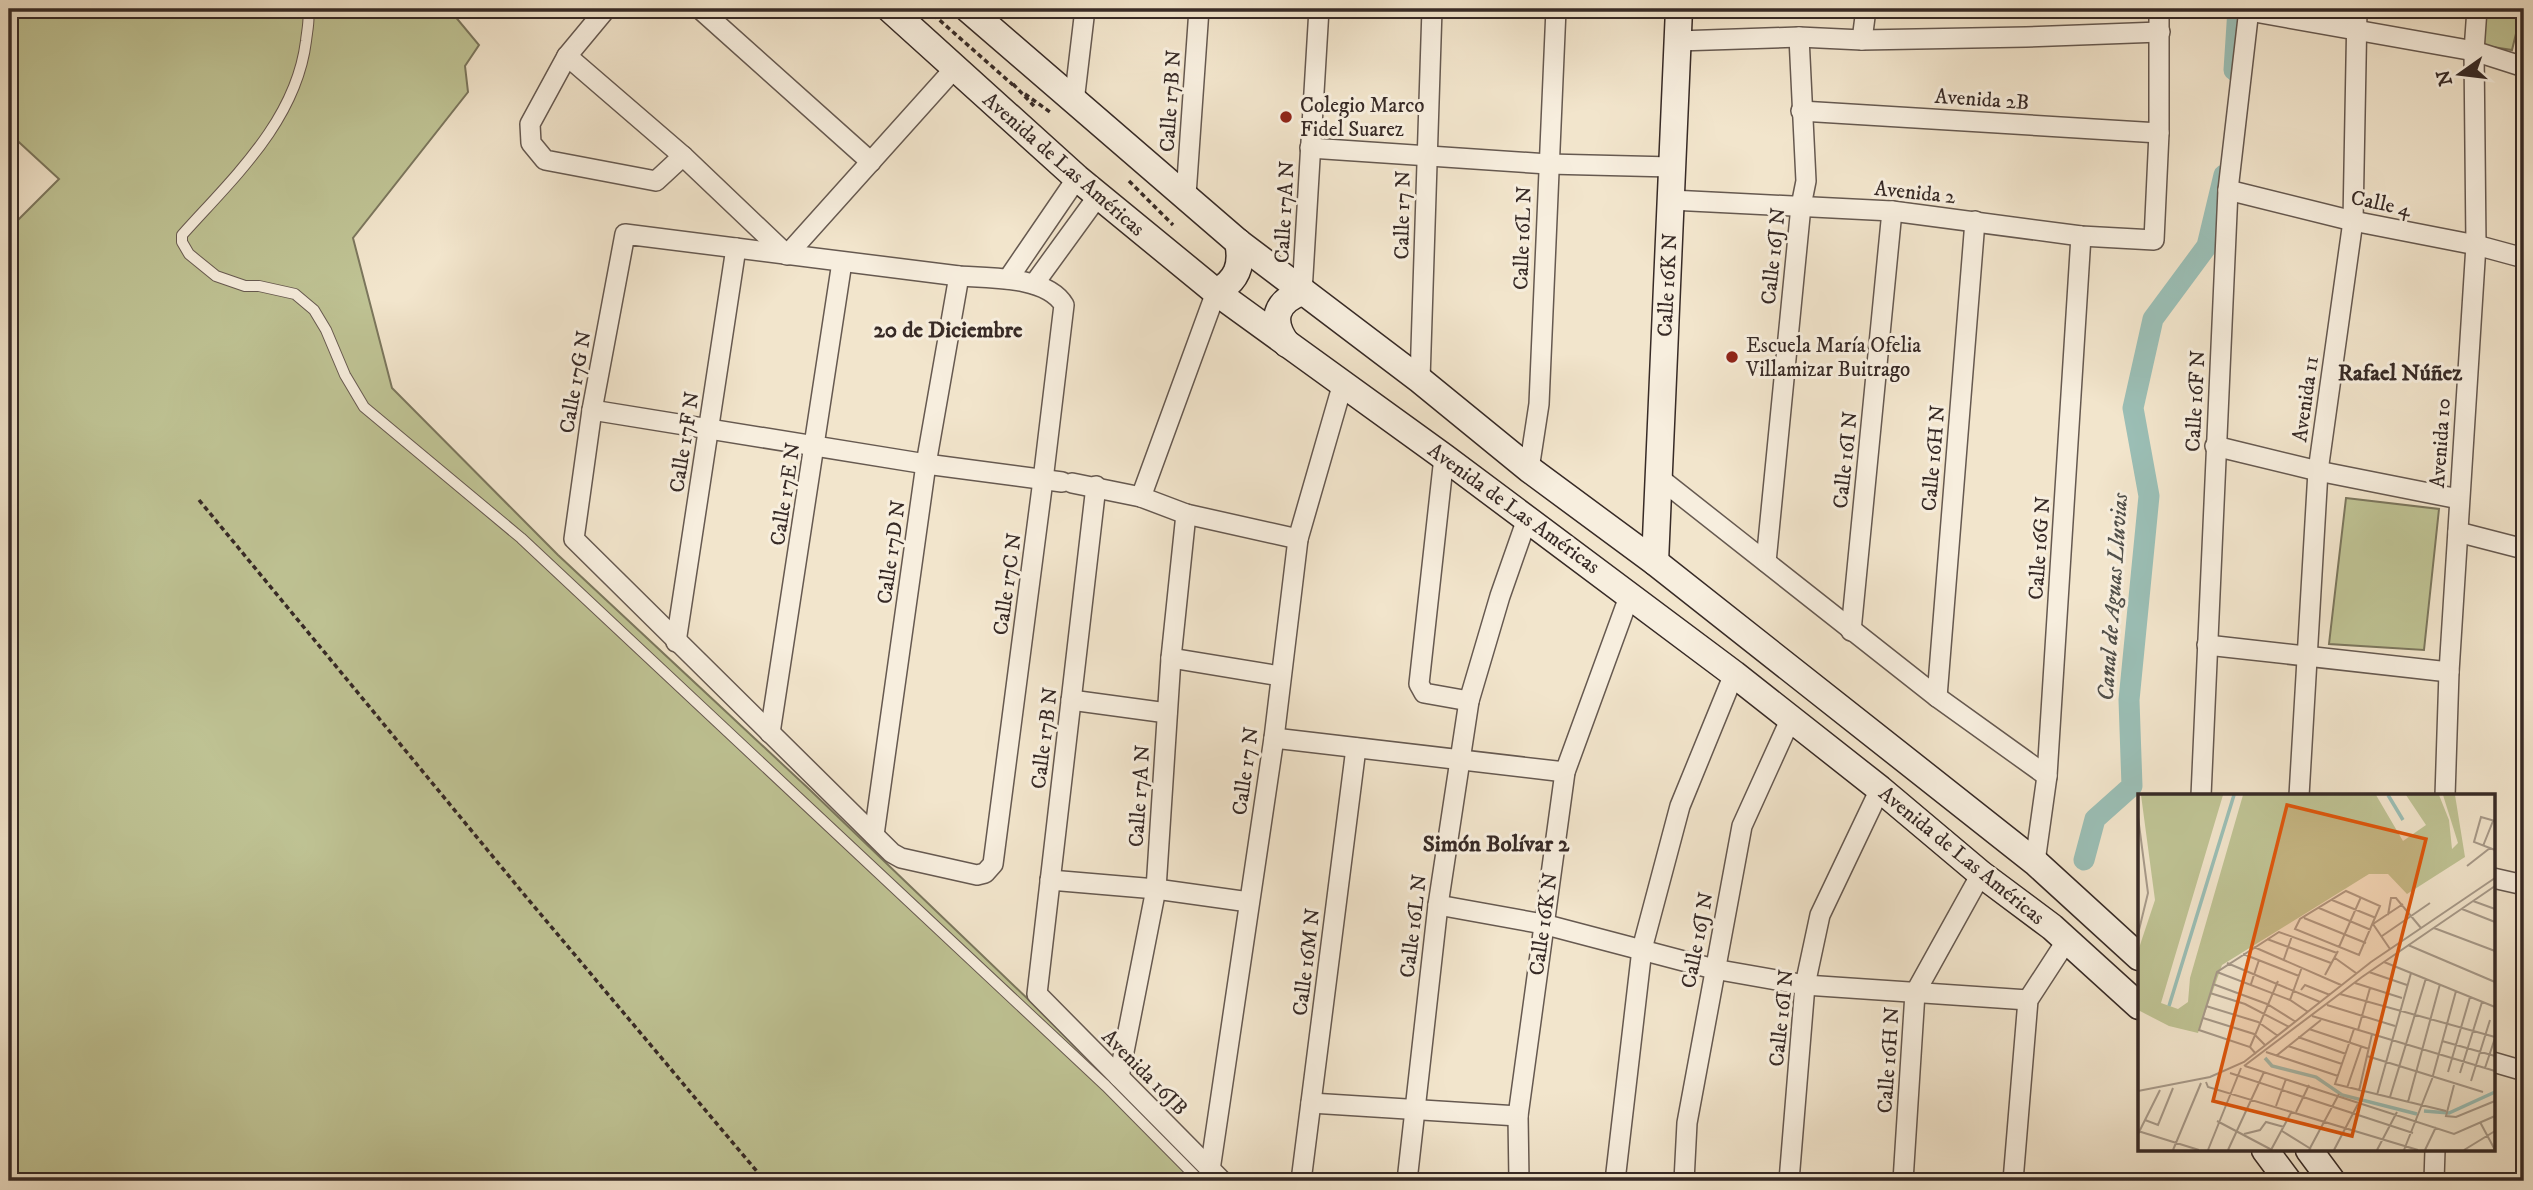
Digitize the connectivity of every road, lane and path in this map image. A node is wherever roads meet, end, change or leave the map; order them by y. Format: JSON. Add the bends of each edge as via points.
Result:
{"nodes":[{"id":1,"x":308,"y":9,"type":"edge"},
{"id":2,"x":606,"y":9,"type":"edge"},
{"id":3,"x":700,"y":9,"type":"edge"},
{"id":4,"x":890,"y":9,"type":"edge"},
{"id":5,"x":927,"y":9,"type":"edge"},
{"id":6,"x":968,"y":9,"type":"edge"},
{"id":7,"x":1084,"y":9,"type":"edge"},
{"id":8,"x":1199,"y":9,"type":"edge"},
{"id":9,"x":1319,"y":9,"type":"edge"},
{"id":10,"x":1432,"y":9,"type":"edge"},
{"id":11,"x":1556,"y":9,"type":"edge"},
{"id":12,"x":1679,"y":9,"type":"edge"},
{"id":13,"x":1866,"y":9,"type":"edge"},
{"id":14,"x":2159,"y":9,"type":"edge"},
{"id":15,"x":2357,"y":9,"type":"edge"},
{"id":16,"x":2477,"y":9,"type":"edge"},
{"id":17,"x":2249,"y":10,"type":"edge"},
{"id":18,"x":2160,"y":32,"type":"junction"},
{"id":19,"x":2355,"y":32,"type":"junction"},
{"id":20,"x":1799,"y":37,"type":"junction"},
{"id":21,"x":1862,"y":40,"type":"junction"},
{"id":22,"x":1678,"y":41,"type":"junction"},
{"id":23,"x":2474,"y":51,"type":"junction"},
{"id":24,"x":567,"y":55,"type":"junction"},
{"id":25,"x":2524,"y":67,"type":"edge"},
{"id":26,"x":954,"y":69,"type":"junction"},
{"id":27,"x":1064,"y":109,"type":"junction"},
{"id":28,"x":1801,"y":111,"type":"junction"},
{"id":29,"x":2159,"y":133,"type":"junction"},
{"id":30,"x":1310,"y":148,"type":"junction"},
{"id":31,"x":1426,"y":155,"type":"junction"},
{"id":32,"x":683,"y":156,"type":"junction"},
{"id":33,"x":871,"y":162,"type":"junction"},
{"id":34,"x":1548,"y":164,"type":"junction"},
{"id":35,"x":1672,"y":167,"type":"junction"},
{"id":36,"x":1124,"y":175,"type":"dead end"},
{"id":37,"x":1077,"y":178,"type":"junction"},
{"id":38,"x":2228,"y":190,"type":"junction"},
{"id":39,"x":1186,"y":195,"type":"junction"},
{"id":40,"x":1098,"y":196,"type":"junction"},
{"id":41,"x":1671,"y":200,"type":"junction"},
{"id":42,"x":1801,"y":206,"type":"junction"},
{"id":43,"x":1892,"y":211,"type":"junction"},
{"id":44,"x":2353,"y":221,"type":"junction"},
{"id":45,"x":1975,"y":222,"type":"junction"},
{"id":46,"x":1180,"y":232,"type":"dead end"},
{"id":47,"x":2081,"y":236,"type":"junction"},
{"id":48,"x":1238,"y":242,"type":"junction"},
{"id":49,"x":2476,"y":245,"type":"junction"},
{"id":50,"x":736,"y":248,"type":"junction"},
{"id":51,"x":787,"y":255,"type":"junction"},
{"id":52,"x":2524,"y":258,"type":"edge"},
{"id":53,"x":842,"y":262,"type":"junction"},
{"id":54,"x":959,"y":276,"type":"junction"},
{"id":55,"x":1008,"y":279,"type":"junction"},
{"id":56,"x":1034,"y":284,"type":"junction"},
{"id":57,"x":1216,"y":292,"type":"junction"},
{"id":58,"x":1302,"y":292,"type":"junction"},
{"id":59,"x":1287,"y":344,"type":"junction"},
{"id":60,"x":1420,"y":380,"type":"junction"},
{"id":61,"x":1343,"y":383,"type":"junction"},
{"id":62,"x":592,"y":410,"type":"junction"},
{"id":63,"x":709,"y":428,"type":"junction"},
{"id":64,"x":816,"y":445,"type":"junction"},
{"id":65,"x":2216,"y":446,"type":"junction"},
{"id":66,"x":1444,"y":457,"type":"junction"},
{"id":67,"x":926,"y":464,"type":"junction"},
{"id":68,"x":1530,"y":469,"type":"junction"},
{"id":69,"x":2318,"y":471,"type":"junction"},
{"id":70,"x":1658,"y":477,"type":"junction"},
{"id":71,"x":1059,"y":481,"type":"junction"},
{"id":72,"x":1096,"y":486,"type":"junction"},
{"id":73,"x":1141,"y":497,"type":"junction"},
{"id":74,"x":2459,"y":499,"type":"junction"},
{"id":75,"x":199,"y":500,"type":"dead end"},
{"id":76,"x":1186,"y":514,"type":"junction"},
{"id":77,"x":1527,"y":519,"type":"junction"},
{"id":78,"x":2458,"y":532,"type":"junction"},
{"id":79,"x":1297,"y":539,"type":"junction"},
{"id":80,"x":2524,"y":549,"type":"edge"},
{"id":81,"x":1655,"y":562,"type":"junction"},
{"id":82,"x":1766,"y":562,"type":"junction"},
{"id":83,"x":1630,"y":594,"type":"junction"},
{"id":84,"x":1851,"y":631,"type":"junction"},
{"id":85,"x":676,"y":642,"type":"junction"},
{"id":86,"x":2207,"y":645,"type":"junction"},
{"id":87,"x":2309,"y":656,"type":"junction"},
{"id":88,"x":1171,"y":658,"type":"junction"},
{"id":89,"x":2449,"y":672,"type":"junction"},
{"id":90,"x":1734,"y":674,"type":"junction"},
{"id":91,"x":1280,"y":676,"type":"junction"},
{"id":92,"x":1937,"y":697,"type":"junction"},
{"id":93,"x":1071,"y":700,"type":"junction"},
{"id":94,"x":1469,"y":701,"type":"junction"},
{"id":95,"x":1167,"y":713,"type":"junction"},
{"id":96,"x":1791,"y":718,"type":"junction"},
{"id":97,"x":770,"y":733,"type":"junction"},
{"id":98,"x":1274,"y":738,"type":"junction"},
{"id":99,"x":1356,"y":748,"type":"junction"},
{"id":100,"x":1459,"y":761,"type":"junction"},
{"id":101,"x":1565,"y":772,"type":"junction"},
{"id":102,"x":2047,"y":776,"type":"junction"},
{"id":103,"x":1880,"y":789,"type":"junction"},
{"id":104,"x":2201,"y":794,"type":"edge"},
{"id":105,"x":2300,"y":794,"type":"edge"},
{"id":106,"x":2445,"y":794,"type":"edge"},
{"id":107,"x":874,"y":835,"type":"junction"},
{"id":108,"x":2035,"y":862,"type":"junction"},
{"id":109,"x":1981,"y":874,"type":"junction"},
{"id":110,"x":2494,"y":878,"type":"edge"},
{"id":111,"x":1050,"y":880,"type":"junction"},
{"id":112,"x":2524,"y":885,"type":"edge"},
{"id":113,"x":1156,"y":889,"type":"junction"},
{"id":114,"x":2072,"y":894,"type":"junction"},
{"id":115,"x":2009,"y":895,"type":"junction"},
{"id":116,"x":1249,"y":902,"type":"junction"},
{"id":117,"x":1438,"y":905,"type":"junction"},
{"id":118,"x":1543,"y":924,"type":"junction"},
{"id":119,"x":2059,"y":934,"type":"junction"},
{"id":120,"x":1643,"y":949,"type":"junction"},
{"id":121,"x":2138,"y":956,"type":"edge"},
{"id":122,"x":1714,"y":969,"type":"junction"},
{"id":123,"x":1805,"y":985,"type":"junction"},
{"id":124,"x":1915,"y":993,"type":"junction"},
{"id":125,"x":1037,"y":994,"type":"joint"},
{"id":126,"x":2028,"y":1000,"type":"junction"},
{"id":127,"x":2138,"y":1005,"type":"edge"},
{"id":128,"x":2494,"y":1062,"type":"edge"},
{"id":129,"x":2524,"y":1071,"type":"edge"},
{"id":130,"x":1119,"y":1077,"type":"junction"},
{"id":131,"x":1311,"y":1103,"type":"junction"},
{"id":132,"x":1414,"y":1109,"type":"junction"},
{"id":133,"x":1518,"y":1116,"type":"junction"},
{"id":134,"x":2266,"y":1152,"type":"edge"},
{"id":135,"x":2310,"y":1152,"type":"edge"},
{"id":136,"x":2435,"y":1152,"type":"edge"},
{"id":137,"x":1211,"y":1177,"type":"edge"},
{"id":138,"x":765,"y":1181,"type":"edge"},
{"id":139,"x":1301,"y":1181,"type":"edge"},
{"id":140,"x":1407,"y":1181,"type":"edge"},
{"id":141,"x":1518,"y":1181,"type":"edge"},
{"id":142,"x":1615,"y":1181,"type":"edge"},
{"id":143,"x":1684,"y":1181,"type":"edge"},
{"id":144,"x":1789,"y":1181,"type":"edge"},
{"id":145,"x":1903,"y":1181,"type":"edge"},
{"id":146,"x":2013,"y":1181,"type":"edge"},
{"id":147,"x":2288,"y":1181,"type":"edge"},
{"id":148,"x":2332,"y":1181,"type":"edge"},
{"id":149,"x":2434,"y":1181,"type":"edge"}],
"edges":[{"from":1,"to":137,"type":"lane","via":[[303,61],[287,104],[259,148],[182,235],[189,254],[232,283],[295,294],[314,310],[364,407],[520,538],[1106,1086]]},
{"from":2,"to":24,"type":"street"},
{"from":3,"to":33,"type":"street"},
{"from":4,"to":26,"type":"main road","name":"Avenida de Las Américas"},
{"from":5,"to":27,"type":"path","via":[[1013,84]]},
{"from":6,"to":27,"type":"main road","name":"Avenida de Las Américas"},
{"from":7,"to":27,"type":"street"},
{"from":8,"to":39,"type":"street","name":"Calle 17B N"},
{"from":9,"to":30,"type":"street","name":"Calle 17A N"},
{"from":10,"to":31,"type":"street","name":"Calle 17 N"},
{"from":11,"to":34,"type":"street","name":"Calle 16L N"},
{"from":12,"to":22,"type":"main road","name":"Calle 16K N"},
{"from":13,"to":21,"type":"street"},
{"from":14,"to":18,"type":"street"},
{"from":15,"to":19,"type":"street","name":"Avenida 11"},
{"from":16,"to":23,"type":"street","name":"Avenida 10"},
{"from":17,"to":19,"type":"street"},
{"from":17,"to":38,"type":"street","name":"Calle 16F N"},
{"from":18,"to":21,"type":"street"},
{"from":18,"to":29,"type":"street"},
{"from":19,"to":23,"type":"street"},
{"from":19,"to":44,"type":"street","name":"Avenida 11"},
{"from":20,"to":21,"type":"street"},
{"from":20,"to":22,"type":"street"},
{"from":20,"to":28,"type":"street","name":"Calle 16J N"},
{"from":22,"to":35,"type":"main road","name":"Calle 16K N"},
{"from":23,"to":25,"type":"street"},
{"from":23,"to":49,"type":"street","name":"Avenida 10"},
{"from":24,"to":32,"type":"street"},
{"from":24,"to":32,"type":"street","via":[[530,124],[531,143],[545,160],[656,181]]},
{"from":26,"to":33,"type":"street"},
{"from":26,"to":37,"type":"main road","name":"Avenida de Las Américas"},
{"from":27,"to":39,"type":"main road","name":"Avenida de Las Américas"},
{"from":28,"to":29,"type":"street","name":"Avenida 2B"},
{"from":28,"to":42,"type":"street","name":"Calle 16J N","via":[[1806,181]]},
{"from":29,"to":47,"type":"street","name":"Avenida 2","via":[[2154,240]]},
{"from":30,"to":31,"type":"street"},
{"from":30,"to":58,"type":"street","name":"Calle 17A N"},
{"from":31,"to":34,"type":"street"},
{"from":31,"to":60,"type":"street","name":"Calle 17 N"},
{"from":32,"to":51,"type":"street"},
{"from":33,"to":51,"type":"street"},
{"from":34,"to":35,"type":"street"},
{"from":34,"to":68,"type":"street","name":"Calle 16L N","via":[[1539,404]]},
{"from":35,"to":41,"type":"main road","name":"Calle 16K N"},
{"from":36,"to":46,"type":"path"},
{"from":37,"to":40,"type":"main road","name":"Avenida de Las Américas"},
{"from":37,"to":55,"type":"street"},
{"from":38,"to":44,"type":"street","name":"Calle 4"},
{"from":38,"to":65,"type":"street","name":"Calle 16F N"},
{"from":39,"to":48,"type":"main road","name":"Avenida de Las Américas"},
{"from":40,"to":56,"type":"street"},
{"from":40,"to":57,"type":"main road","name":"Avenida de Las Américas"},
{"from":41,"to":42,"type":"street","name":"Avenida 2"},
{"from":41,"to":70,"type":"main road","name":"Calle 16K N"},
{"from":42,"to":43,"type":"street","name":"Avenida 2"},
{"from":42,"to":82,"type":"street","name":"Calle 16J N"},
{"from":43,"to":45,"type":"street","name":"Avenida 2"},
{"from":43,"to":84,"type":"street","name":"Calle 16I N"},
{"from":44,"to":49,"type":"street","name":"Calle 4"},
{"from":44,"to":69,"type":"street","name":"Avenida 11"},
{"from":45,"to":47,"type":"street","name":"Avenida 2"},
{"from":45,"to":92,"type":"street","name":"Calle 16H N"},
{"from":47,"to":102,"type":"street","name":"Calle 16G N"},
{"from":48,"to":57,"type":"main road","via":[[1240,266],[1235,277]]},
{"from":48,"to":58,"type":"main road","name":"Avenida de Las Américas"},
{"from":49,"to":52,"type":"street","name":"Calle 4"},
{"from":49,"to":74,"type":"street","name":"Avenida 10"},
{"from":50,"to":51,"type":"street"},
{"from":50,"to":62,"type":"street","name":"Calle 17G N","via":[[625,234]]},
{"from":50,"to":63,"type":"street","name":"Calle 17F N"},
{"from":51,"to":53,"type":"street"},
{"from":53,"to":54,"type":"street"},
{"from":53,"to":64,"type":"street","name":"Calle 17E N"},
{"from":54,"to":55,"type":"street"},
{"from":54,"to":67,"type":"street","name":"Calle 17D N"},
{"from":55,"to":56,"type":"street"},
{"from":56,"to":71,"type":"street","name":"Calle 17C N","via":[[1064,305]]},
{"from":57,"to":59,"type":"main road","name":"Avenida de Las Américas"},
{"from":57,"to":73,"type":"street"},
{"from":58,"to":59,"type":"main road","via":[[1289,297],[1276,320]]},
{"from":58,"to":60,"type":"main road","name":"Avenida de Las Américas"},
{"from":59,"to":61,"type":"main road","name":"Avenida de Las Américas"},
{"from":60,"to":68,"type":"main road","name":"Avenida de Las Américas"},
{"from":61,"to":66,"type":"main road","name":"Avenida de Las Américas"},
{"from":61,"to":79,"type":"street","name":"Calle 17 N"},
{"from":62,"to":63,"type":"street"},
{"from":62,"to":85,"type":"street","name":"Calle 17G N","via":[[574,539]]},
{"from":63,"to":64,"type":"street"},
{"from":63,"to":85,"type":"street","name":"Calle 17F N"},
{"from":64,"to":67,"type":"street"},
{"from":64,"to":97,"type":"street","name":"Calle 17E N"},
{"from":65,"to":69,"type":"street"},
{"from":65,"to":86,"type":"street","name":"Calle 16F N"},
{"from":66,"to":77,"type":"main road","name":"Avenida de Las Américas"},
{"from":66,"to":94,"type":"street","via":[[1419,684],[1424,693]]},
{"from":67,"to":71,"type":"street"},
{"from":67,"to":107,"type":"street","name":"Calle 17D N"},
{"from":68,"to":81,"type":"main road","name":"Avenida de Las Américas"},
{"from":69,"to":74,"type":"street"},
{"from":69,"to":87,"type":"street","name":"Avenida 11"},
{"from":70,"to":81,"type":"main road","name":"Calle 16K N"},
{"from":70,"to":82,"type":"street"},
{"from":71,"to":72,"type":"street"},
{"from":71,"to":107,"type":"street","name":"Calle 17C N","via":[[993,864],[977,875],[901,858]]},
{"from":72,"to":73,"type":"street"},
{"from":72,"to":93,"type":"street","name":"Calle 17B N"},
{"from":73,"to":76,"type":"street"},
{"from":74,"to":78,"type":"street","name":"Avenida 10"},
{"from":75,"to":138,"type":"path"},
{"from":76,"to":79,"type":"street"},
{"from":76,"to":88,"type":"street","name":"Calle 17A N"},
{"from":77,"to":83,"type":"main road","name":"Avenida de Las Américas"},
{"from":77,"to":94,"type":"street","name":"Calle 16L N"},
{"from":78,"to":80,"type":"street"},
{"from":78,"to":89,"type":"street","name":"Avenida 10"},
{"from":79,"to":91,"type":"street","name":"Calle 17 N"},
{"from":81,"to":108,"type":"main road","name":"Avenida de Las Américas"},
{"from":82,"to":84,"type":"street"},
{"from":83,"to":90,"type":"main road","name":"Avenida de Las Américas"},
{"from":83,"to":101,"type":"street","name":"Calle 16K N"},
{"from":84,"to":92,"type":"street"},
{"from":85,"to":97,"type":"street"},
{"from":86,"to":87,"type":"street"},
{"from":86,"to":104,"type":"street","name":"Calle 16F N"},
{"from":87,"to":89,"type":"street"},
{"from":87,"to":105,"type":"street","name":"Avenida 11"},
{"from":88,"to":91,"type":"street"},
{"from":88,"to":95,"type":"street","name":"Calle 17A N"},
{"from":89,"to":106,"type":"street","name":"Avenida 10"},
{"from":90,"to":96,"type":"main road","name":"Avenida de Las Américas"},
{"from":90,"to":120,"type":"street","via":[[1680,806]]},
{"from":91,"to":98,"type":"street","name":"Calle 17 N"},
{"from":92,"to":102,"type":"street"},
{"from":93,"to":95,"type":"street"},
{"from":93,"to":111,"type":"street","name":"Calle 17B N"},
{"from":94,"to":100,"type":"street","name":"Calle 16L N"},
{"from":95,"to":113,"type":"street","name":"Calle 17A N"},
{"from":96,"to":103,"type":"main road","name":"Avenida de Las Américas"},
{"from":96,"to":122,"type":"street","name":"Calle 16J N","via":[[1742,826]]},
{"from":97,"to":107,"type":"street"},
{"from":98,"to":99,"type":"street"},
{"from":98,"to":116,"type":"street","name":"Calle 17 N"},
{"from":99,"to":100,"type":"street"},
{"from":99,"to":131,"type":"street","name":"Calle 16M N"},
{"from":100,"to":101,"type":"street"},
{"from":100,"to":117,"type":"street","name":"Calle 16L N"},
{"from":101,"to":118,"type":"street","name":"Calle 16K N"},
{"from":102,"to":108,"type":"street","name":"Calle 16G N"},
{"from":103,"to":109,"type":"main road","name":"Avenida de Las Américas"},
{"from":103,"to":123,"type":"street","name":"Calle 16I N","via":[[1820,915]]},
{"from":108,"to":114,"type":"main road","name":"Avenida de Las Américas"},
{"from":108,"to":115,"type":"main road","via":[[2031,884],[2021,893]]},
{"from":109,"to":115,"type":"main road","name":"Avenida de Las Américas"},
{"from":109,"to":124,"type":"street","name":"Calle 16H N"},
{"from":110,"to":112,"type":"street"},
{"from":111,"to":113,"type":"street"},
{"from":111,"to":125,"type":"street","name":"Calle 17B N"},
{"from":113,"to":116,"type":"street"},
{"from":113,"to":130,"type":"street","name":"Calle 17A N"},
{"from":114,"to":119,"type":"main road","via":[[2053,905],[2050,916]]},
{"from":114,"to":121,"type":"main road","name":"Avenida de Las Américas"},
{"from":115,"to":119,"type":"main road","name":"Avenida de Las Américas"},
{"from":116,"to":137,"type":"street","name":"Calle 17 N"},
{"from":117,"to":118,"type":"street"},
{"from":117,"to":132,"type":"street","name":"Calle 16L N"},
{"from":118,"to":120,"type":"street"},
{"from":118,"to":133,"type":"street","name":"Calle 16K N"},
{"from":119,"to":126,"type":"street"},
{"from":119,"to":127,"type":"main road","name":"Avenida de Las Américas"},
{"from":120,"to":122,"type":"street"},
{"from":120,"to":142,"type":"street"},
{"from":122,"to":123,"type":"street"},
{"from":122,"to":143,"type":"street","name":"Calle 16J N","via":[[1687,1123]]},
{"from":123,"to":124,"type":"street"},
{"from":123,"to":144,"type":"street","name":"Calle 16I N"},
{"from":124,"to":126,"type":"street"},
{"from":124,"to":145,"type":"street","name":"Calle 16H N"},
{"from":125,"to":130,"type":"street","name":"Avenida 16JB"},
{"from":126,"to":146,"type":"street"},
{"from":128,"to":129,"type":"street"},
{"from":130,"to":137,"type":"street","name":"Avenida 16JB"},
{"from":131,"to":132,"type":"street"},
{"from":131,"to":139,"type":"street","name":"Calle 16M N"},
{"from":132,"to":133,"type":"street"},
{"from":132,"to":140,"type":"street","name":"Calle 16L N"},
{"from":133,"to":141,"type":"street","name":"Calle 16K N"},
{"from":134,"to":147,"type":"main road"},
{"from":135,"to":148,"type":"main road"},
{"from":136,"to":149,"type":"street"}]}
